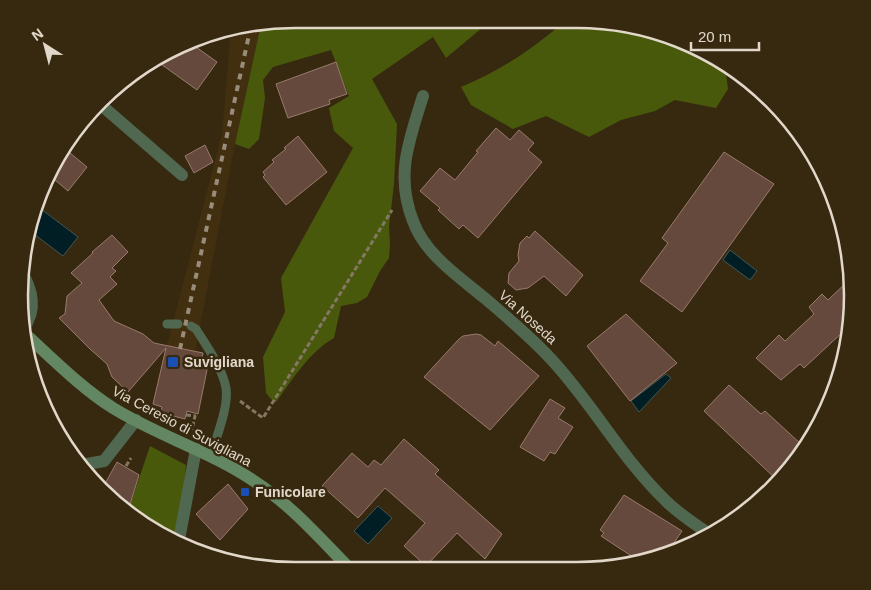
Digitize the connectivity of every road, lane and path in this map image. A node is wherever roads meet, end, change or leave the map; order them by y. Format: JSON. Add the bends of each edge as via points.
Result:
{"nodes":[{"id":1,"x":423,"y":96,"type":"dead end"},
{"id":2,"x":104,"y":108,"type":"edge"},
{"id":3,"x":182,"y":175,"type":"dead end"},
{"id":4,"x":404,"y":190,"type":"junction"},
{"id":5,"x":28,"y":284,"type":"edge"},
{"id":6,"x":29,"y":319,"type":"edge"},
{"id":7,"x":167,"y":324,"type":"dead end"},
{"id":8,"x":178,"y":324,"type":"dead end"},
{"id":9,"x":192,"y":326,"type":"dead end"},
{"id":10,"x":32,"y":339,"type":"edge"},
{"id":11,"x":226,"y":390,"type":"junction"},
{"id":12,"x":186,"y":415,"type":"dead end"},
{"id":13,"x":195,"y":416,"type":"dead end"},
{"id":14,"x":136,"y":420,"type":"junction"},
{"id":15,"x":196,"y":449,"type":"junction"},
{"id":16,"x":211,"y":456,"type":"junction"},
{"id":17,"x":88,"y":464,"type":"edge"},
{"id":18,"x":704,"y":530,"type":"edge"},
{"id":19,"x":180,"y":536,"type":"edge"},
{"id":20,"x":343,"y":562,"type":"edge"}],
"edges":[{"from":1,"to":4,"type":"street","name":"Via Noseda","via":[[406,150]]},
{"from":2,"to":3,"type":"street"},
{"from":4,"to":11,"type":"path","via":[[262,418]]},
{"from":4,"to":18,"type":"street","name":"Via Noseda","via":[[418,234],[437,257],[552,360],[655,490],[681,515]]},
{"from":5,"to":6,"type":"street","via":[[32,303]]},
{"from":7,"to":8,"type":"lane"},
{"from":9,"to":11,"type":"lane","via":[[216,363]]},
{"from":10,"to":14,"type":"main road","name":"Via Ceresio di Suvigliana","via":[[85,388]]},
{"from":11,"to":16,"type":"lane"},
{"from":12,"to":13,"type":"path"},
{"from":14,"to":15,"type":"main road","name":"Via Ceresio di Suvigliana"},
{"from":14,"to":17,"type":"street","via":[[104,461]]},
{"from":15,"to":16,"type":"main road","name":"Via Ceresio di Suvigliana"},
{"from":15,"to":19,"type":"street"},
{"from":16,"to":20,"type":"main road","name":"Via Ceresio di Suvigliana","via":[[274,495]]}]}
